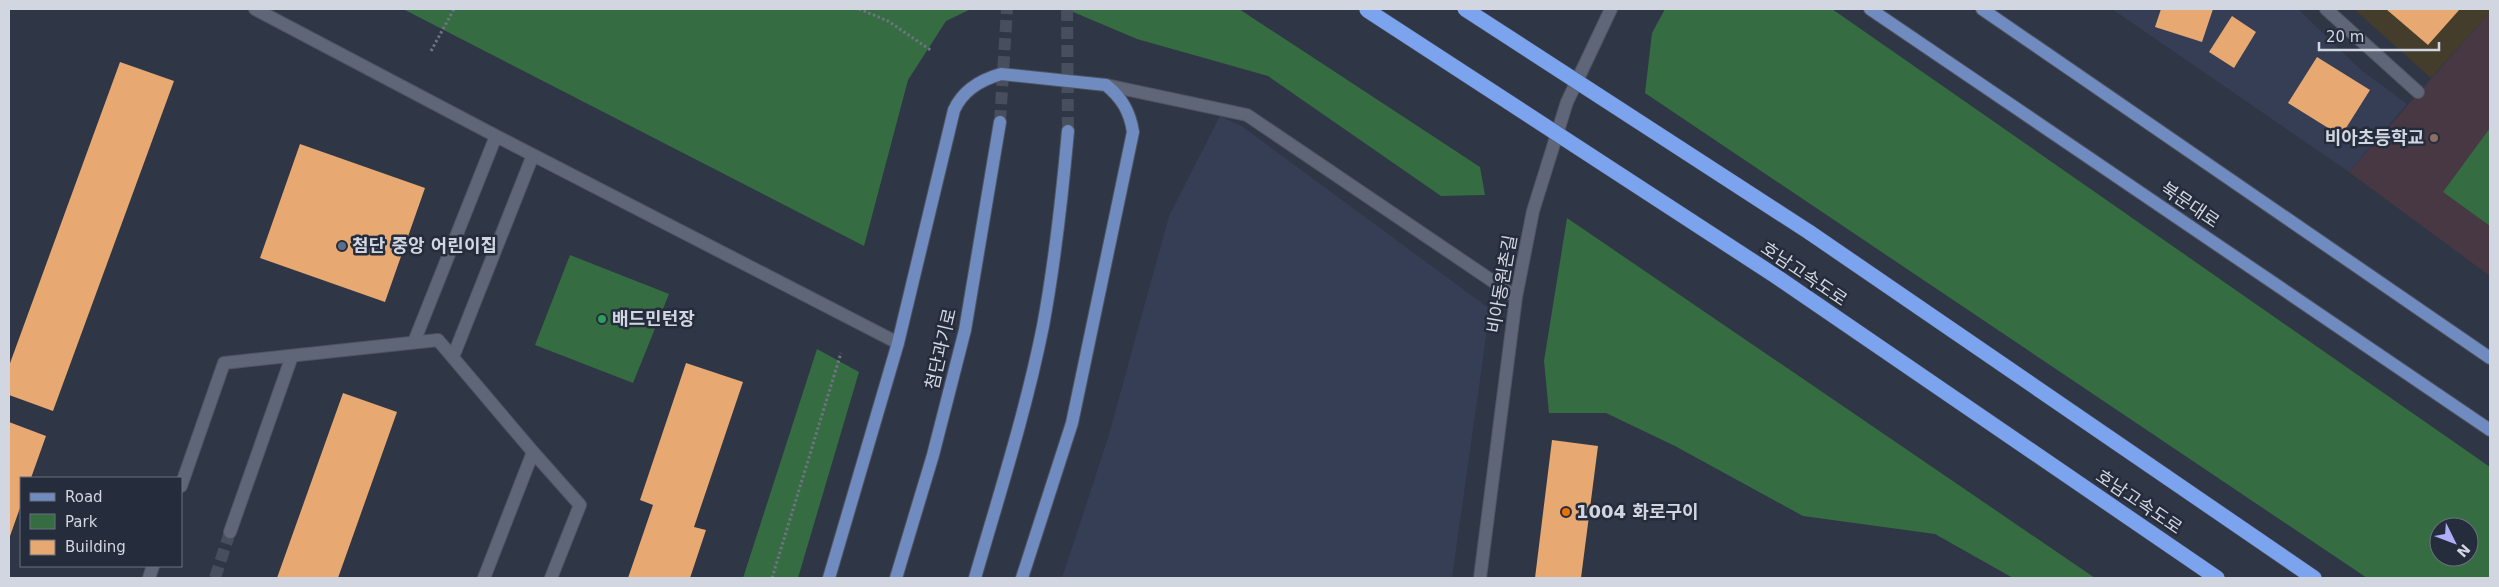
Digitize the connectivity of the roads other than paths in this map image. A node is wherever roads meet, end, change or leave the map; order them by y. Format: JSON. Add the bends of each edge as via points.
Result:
{"nodes":[{"id":1,"x":255,"y":9,"type":"edge"},
{"id":2,"x":1366,"y":9,"type":"edge"},
{"id":3,"x":1465,"y":9,"type":"edge"},
{"id":4,"x":1611,"y":9,"type":"edge"},
{"id":5,"x":1870,"y":9,"type":"edge"},
{"id":6,"x":1982,"y":9,"type":"edge"},
{"id":7,"x":2326,"y":9,"type":"edge"},
{"id":8,"x":1106,"y":85,"type":"junction"},
{"id":9,"x":2418,"y":92,"type":"dead end"},
{"id":10,"x":1000,"y":122,"type":"tunnel mouth"},
{"id":11,"x":1068,"y":131,"type":"tunnel mouth"},
{"id":12,"x":496,"y":136,"type":"junction"},
{"id":13,"x":533,"y":155,"type":"junction"},
{"id":14,"x":1516,"y":297,"type":"junction"},
{"id":15,"x":414,"y":342,"type":"junction"},
{"id":16,"x":898,"y":343,"type":"junction"},
{"id":17,"x":292,"y":356,"type":"junction"},
{"id":18,"x":453,"y":357,"type":"junction"},
{"id":19,"x":2490,"y":358,"type":"edge"},
{"id":20,"x":2490,"y":430,"type":"edge"},
{"id":21,"x":533,"y":452,"type":"junction"},
{"id":22,"x":182,"y":483,"type":"edge"},
{"id":23,"x":230,"y":532,"type":"tunnel mouth"},
{"id":24,"x":484,"y":578,"type":"edge"},
{"id":25,"x":551,"y":578,"type":"edge"},
{"id":26,"x":829,"y":578,"type":"edge"},
{"id":27,"x":896,"y":578,"type":"edge"},
{"id":28,"x":975,"y":578,"type":"edge"},
{"id":29,"x":1022,"y":578,"type":"edge"},
{"id":30,"x":1480,"y":578,"type":"edge"},
{"id":31,"x":2217,"y":578,"type":"edge"},
{"id":32,"x":2314,"y":578,"type":"edge"}],
"edges":[{"from":1,"to":12,"type":"street"},
{"from":2,"to":31,"type":"highway","name":"호남고속도로","bridge":true,"via":[[1777,277]]},
{"from":3,"to":32,"type":"highway","name":"호남고속도로","bridge":true,"via":[[1809,232]]},
{"from":4,"to":14,"type":"street","name":"비아동원촌길","via":[[1567,102],[1533,211]]},
{"from":5,"to":20,"type":"main road","name":"북문대로"},
{"from":6,"to":19,"type":"main road"},
{"from":7,"to":9,"type":"street"},
{"from":8,"to":14,"type":"street","via":[[1247,115]]},
{"from":8,"to":16,"type":"main road","via":[[1001,74],[977,84],[958,100]]},
{"from":8,"to":29,"type":"main road","via":[[1116,93],[1127,110],[1133,132],[1072,423]]},
{"from":10,"to":27,"type":"main road","name":"첨단과기로","via":[[965,330],[933,455]]},
{"from":11,"to":28,"type":"main road","via":[[1059,229],[1043,328]]},
{"from":12,"to":13,"type":"street"},
{"from":12,"to":15,"type":"street"},
{"from":13,"to":16,"type":"street"},
{"from":13,"to":18,"type":"street"},
{"from":14,"to":30,"type":"street","name":"비아동원촌길"},
{"from":15,"to":17,"type":"street"},
{"from":15,"to":18,"type":"street","via":[[438,340]]},
{"from":16,"to":26,"type":"main road"},
{"from":17,"to":22,"type":"street","via":[[224,363]]},
{"from":17,"to":23,"type":"street"},
{"from":18,"to":21,"type":"street"},
{"from":21,"to":24,"type":"street"},
{"from":21,"to":25,"type":"street","via":[[580,505]]}]}
